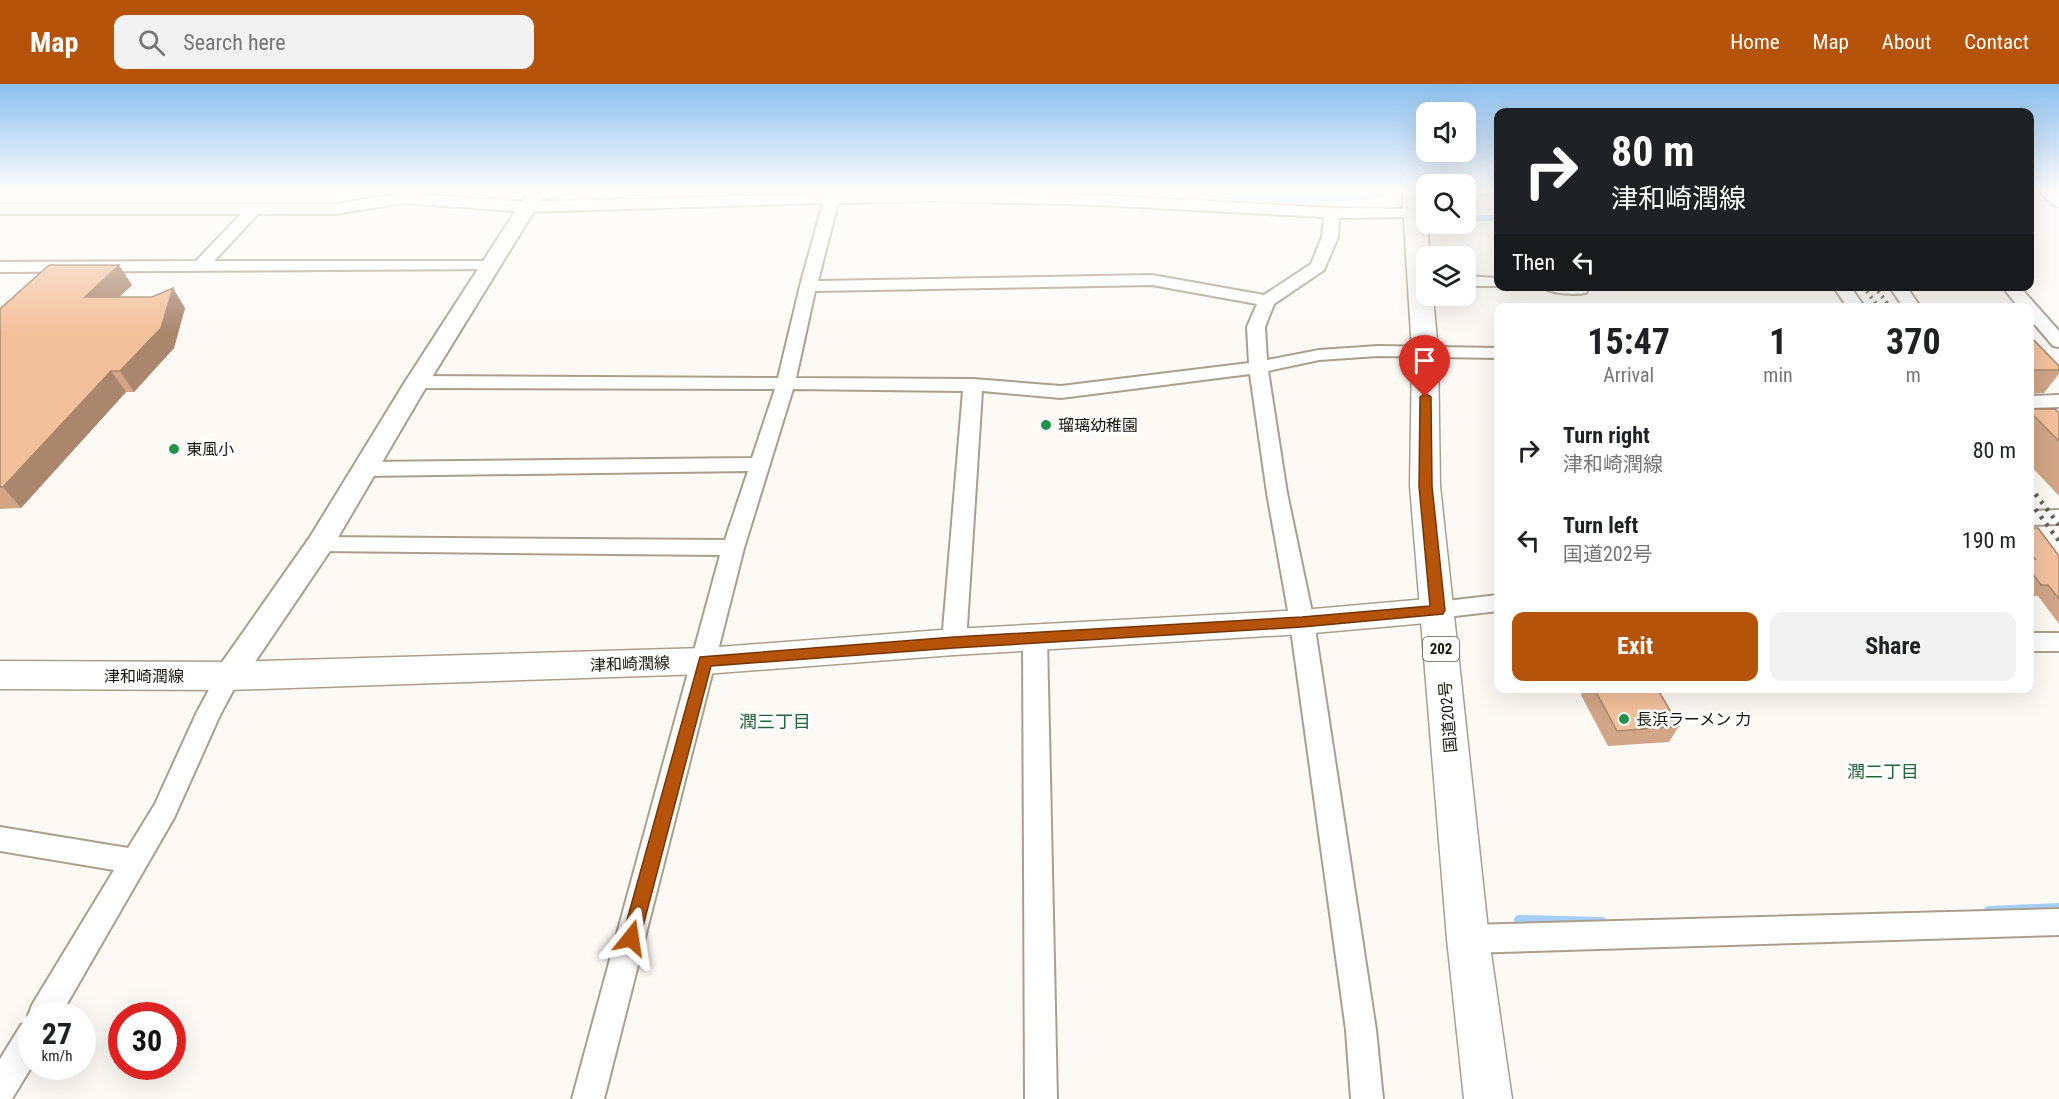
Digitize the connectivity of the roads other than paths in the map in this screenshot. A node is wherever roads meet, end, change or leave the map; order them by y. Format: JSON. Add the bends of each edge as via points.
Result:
{"nodes":[{"id":1,"x":228,"y":237,"type":"edge"},
{"id":2,"x":508,"y":237,"type":"edge"},
{"id":3,"x":821,"y":237,"type":"edge"},
{"id":4,"x":1330,"y":237,"type":"edge"},
{"id":5,"x":492,"y":264,"type":"junction"},
{"id":6,"x":201,"y":266,"type":"junction"},
{"id":7,"x":0,"y":267,"type":"edge"},
{"id":8,"x":1476,"y":282,"type":"edge"},
{"id":9,"x":1494,"y":283,"type":"edge"},
{"id":10,"x":808,"y":286,"type":"junction"},
{"id":11,"x":2014,"y":291,"type":"edge"},
{"id":12,"x":1267,"y":301,"type":"junction"},
{"id":13,"x":2025,"y":303,"type":"edge"},
{"id":14,"x":1424,"y":306,"type":"edge"},
{"id":15,"x":2034,"y":313,"type":"edge"},
{"id":16,"x":2034,"y":331,"type":"edge"},
{"id":17,"x":2056,"y":334,"type":"edge"},
{"id":18,"x":1425,"y":352,"type":"junction"},
{"id":19,"x":1494,"y":353,"type":"edge"},
{"id":20,"x":1258,"y":367,"type":"junction"},
{"id":21,"x":417,"y":382,"type":"junction"},
{"id":22,"x":786,"y":383,"type":"junction"},
{"id":23,"x":973,"y":386,"type":"junction"},
{"id":24,"x":2059,"y":401,"type":"edge"},
{"id":25,"x":2034,"y":402,"type":"edge"},
{"id":26,"x":760,"y":464,"type":"junction"},
{"id":27,"x":365,"y":469,"type":"junction"},
{"id":28,"x":2059,"y":517,"type":"edge"},
{"id":29,"x":2034,"y":518,"type":"edge"},
{"id":30,"x":320,"y":544,"type":"junction"},
{"id":31,"x":733,"y":548,"type":"junction"},
{"id":32,"x":1494,"y":603,"type":"edge"},
{"id":33,"x":1438,"y":610,"type":"junction"},
{"id":34,"x":1302,"y":622,"type":"junction"},
{"id":35,"x":1035,"y":639,"type":"junction"},
{"id":36,"x":954,"y":642,"type":"junction"},
{"id":37,"x":2034,"y":642,"type":"edge"},
{"id":38,"x":2059,"y":642,"type":"edge"},
{"id":39,"x":705,"y":661,"type":"junction"},
{"id":40,"x":0,"y":675,"type":"edge"},
{"id":41,"x":229,"y":676,"type":"junction"},
{"id":42,"x":0,"y":839,"type":"edge"},
{"id":43,"x":135,"y":861,"type":"junction"},
{"id":44,"x":2059,"y":922,"type":"edge"},
{"id":45,"x":1468,"y":939,"type":"junction"},
{"id":46,"x":51,"y":1002,"type":"edge"},
{"id":47,"x":18,"y":1059,"type":"edge"},
{"id":48,"x":0,"y":1089,"type":"edge"},
{"id":49,"x":588,"y":1099,"type":"edge"},
{"id":50,"x":1041,"y":1099,"type":"edge"},
{"id":51,"x":1367,"y":1099,"type":"edge"},
{"id":52,"x":1488,"y":1099,"type":"edge"}],
"edges":[{"from":1,"to":6,"type":"street"},
{"from":2,"to":5,"type":"street"},
{"from":3,"to":10,"type":"street"},
{"from":4,"to":12,"type":"street","via":[[1318,267]]},
{"from":5,"to":6,"type":"street"},
{"from":5,"to":21,"type":"street"},
{"from":6,"to":7,"type":"street"},
{"from":8,"to":9,"type":"street"},
{"from":10,"to":12,"type":"street","via":[[1152,280]]},
{"from":10,"to":22,"type":"street"},
{"from":11,"to":13,"type":"street"},
{"from":12,"to":20,"type":"street","via":[[1256,327]]},
{"from":14,"to":18,"type":"main road","name":"国道202号","number":"202"},
{"from":15,"to":17,"type":"street"},
{"from":16,"to":17,"type":"street"},
{"from":18,"to":19,"type":"street"},
{"from":18,"to":20,"type":"street","via":[[1319,355]]},
{"from":18,"to":33,"type":"main road","name":"国道202号","number":"202","via":[[1425,486]]},
{"from":20,"to":23,"type":"street","via":[[1060,392]]},
{"from":20,"to":34,"type":"street"},
{"from":21,"to":22,"type":"street"},
{"from":21,"to":27,"type":"street"},
{"from":22,"to":23,"type":"street"},
{"from":22,"to":26,"type":"street"},
{"from":23,"to":36,"type":"street"},
{"from":24,"to":25,"type":"street"},
{"from":26,"to":27,"type":"street"},
{"from":26,"to":31,"type":"street"},
{"from":27,"to":30,"type":"street"},
{"from":28,"to":29,"type":"street"},
{"from":30,"to":31,"type":"street"},
{"from":30,"to":41,"type":"street"},
{"from":31,"to":39,"type":"street"},
{"from":32,"to":33,"type":"street"},
{"from":33,"to":34,"type":"main road","name":"津和崎潤線"},
{"from":33,"to":45,"type":"main road","name":"国道202号","number":"202"},
{"from":34,"to":35,"type":"main road","name":"津和崎潤線"},
{"from":34,"to":51,"type":"street","via":[[1361,1030]]},
{"from":35,"to":36,"type":"main road","name":"津和崎潤線"},
{"from":35,"to":50,"type":"street"},
{"from":36,"to":39,"type":"main road","name":"津和崎潤線"},
{"from":37,"to":38,"type":"street"},
{"from":39,"to":41,"type":"main road","name":"津和崎潤線"},
{"from":39,"to":49,"type":"street"},
{"from":40,"to":41,"type":"main road","name":"津和崎潤線"},
{"from":41,"to":43,"type":"street","via":[[165,810]]},
{"from":42,"to":43,"type":"street"},
{"from":43,"to":46,"type":"street"},
{"from":44,"to":45,"type":"street"},
{"from":45,"to":52,"type":"main road","name":"国道202号","number":"202"},
{"from":47,"to":48,"type":"street"}]}
